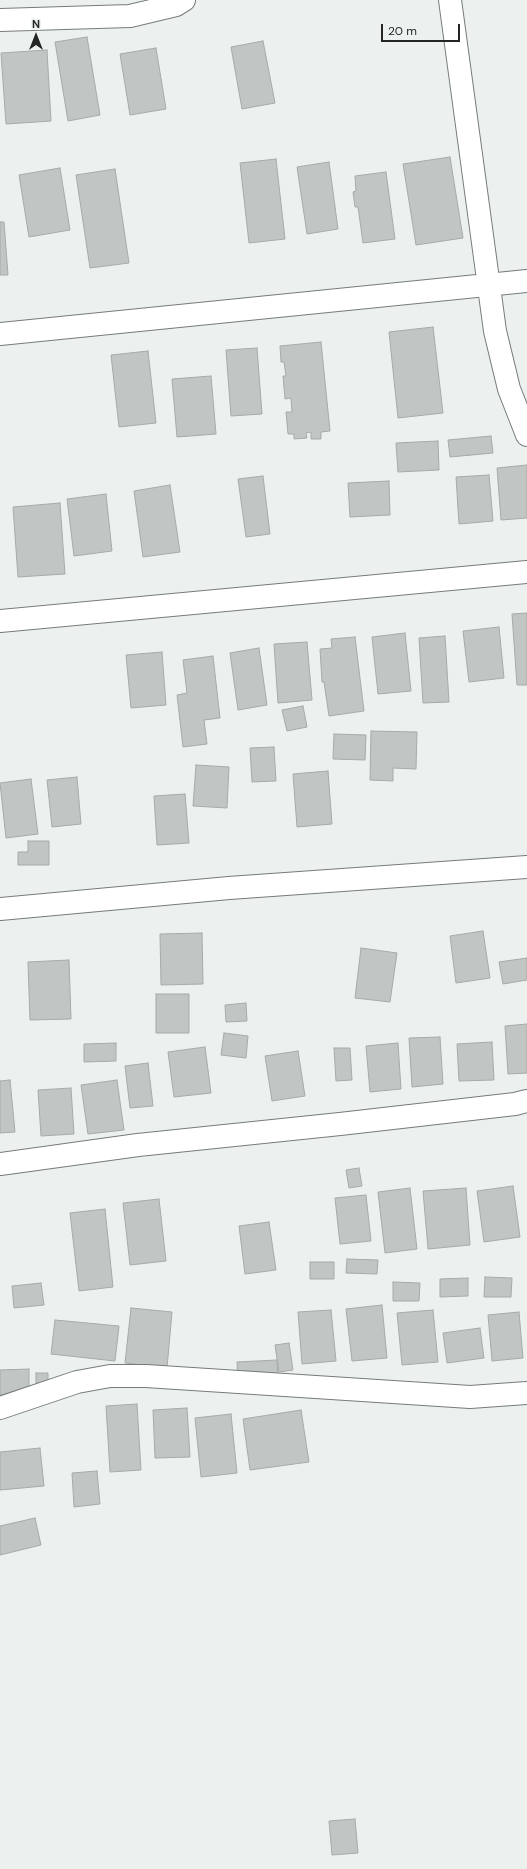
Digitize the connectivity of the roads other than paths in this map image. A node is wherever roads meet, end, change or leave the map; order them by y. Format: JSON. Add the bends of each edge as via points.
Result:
{"nodes":[{"id":1,"x":184,"y":0,"type":"edge"},
{"id":2,"x":450,"y":0,"type":"edge"},
{"id":3,"x":0,"y":20,"type":"edge"},
{"id":4,"x":527,"y":281,"type":"edge"},
{"id":5,"x":489,"y":285,"type":"junction"},
{"id":6,"x":0,"y":334,"type":"edge"},
{"id":7,"x":527,"y":435,"type":"edge"},
{"id":8,"x":527,"y":572,"type":"edge"},
{"id":9,"x":0,"y":621,"type":"edge"},
{"id":10,"x":527,"y":866,"type":"edge"},
{"id":11,"x":0,"y":909,"type":"edge"},
{"id":12,"x":527,"y":1101,"type":"edge"},
{"id":13,"x":0,"y":1164,"type":"edge"},
{"id":14,"x":527,"y":1393,"type":"edge"},
{"id":15,"x":0,"y":1408,"type":"edge"}],
"edges":[{"from":1,"to":3,"type":"street","via":[[130,16]]},
{"from":2,"to":5,"type":"street"},
{"from":4,"to":5,"type":"street"},
{"from":5,"to":6,"type":"street"},
{"from":5,"to":7,"type":"street","via":[[495,331],[508,389]]},
{"from":8,"to":9,"type":"street"},
{"from":10,"to":11,"type":"street","via":[[229,888]]},
{"from":12,"to":13,"type":"street","via":[[138,1145]]},
{"from":14,"to":15,"type":"street","via":[[470,1396],[110,1376],[77,1382]]}]}
